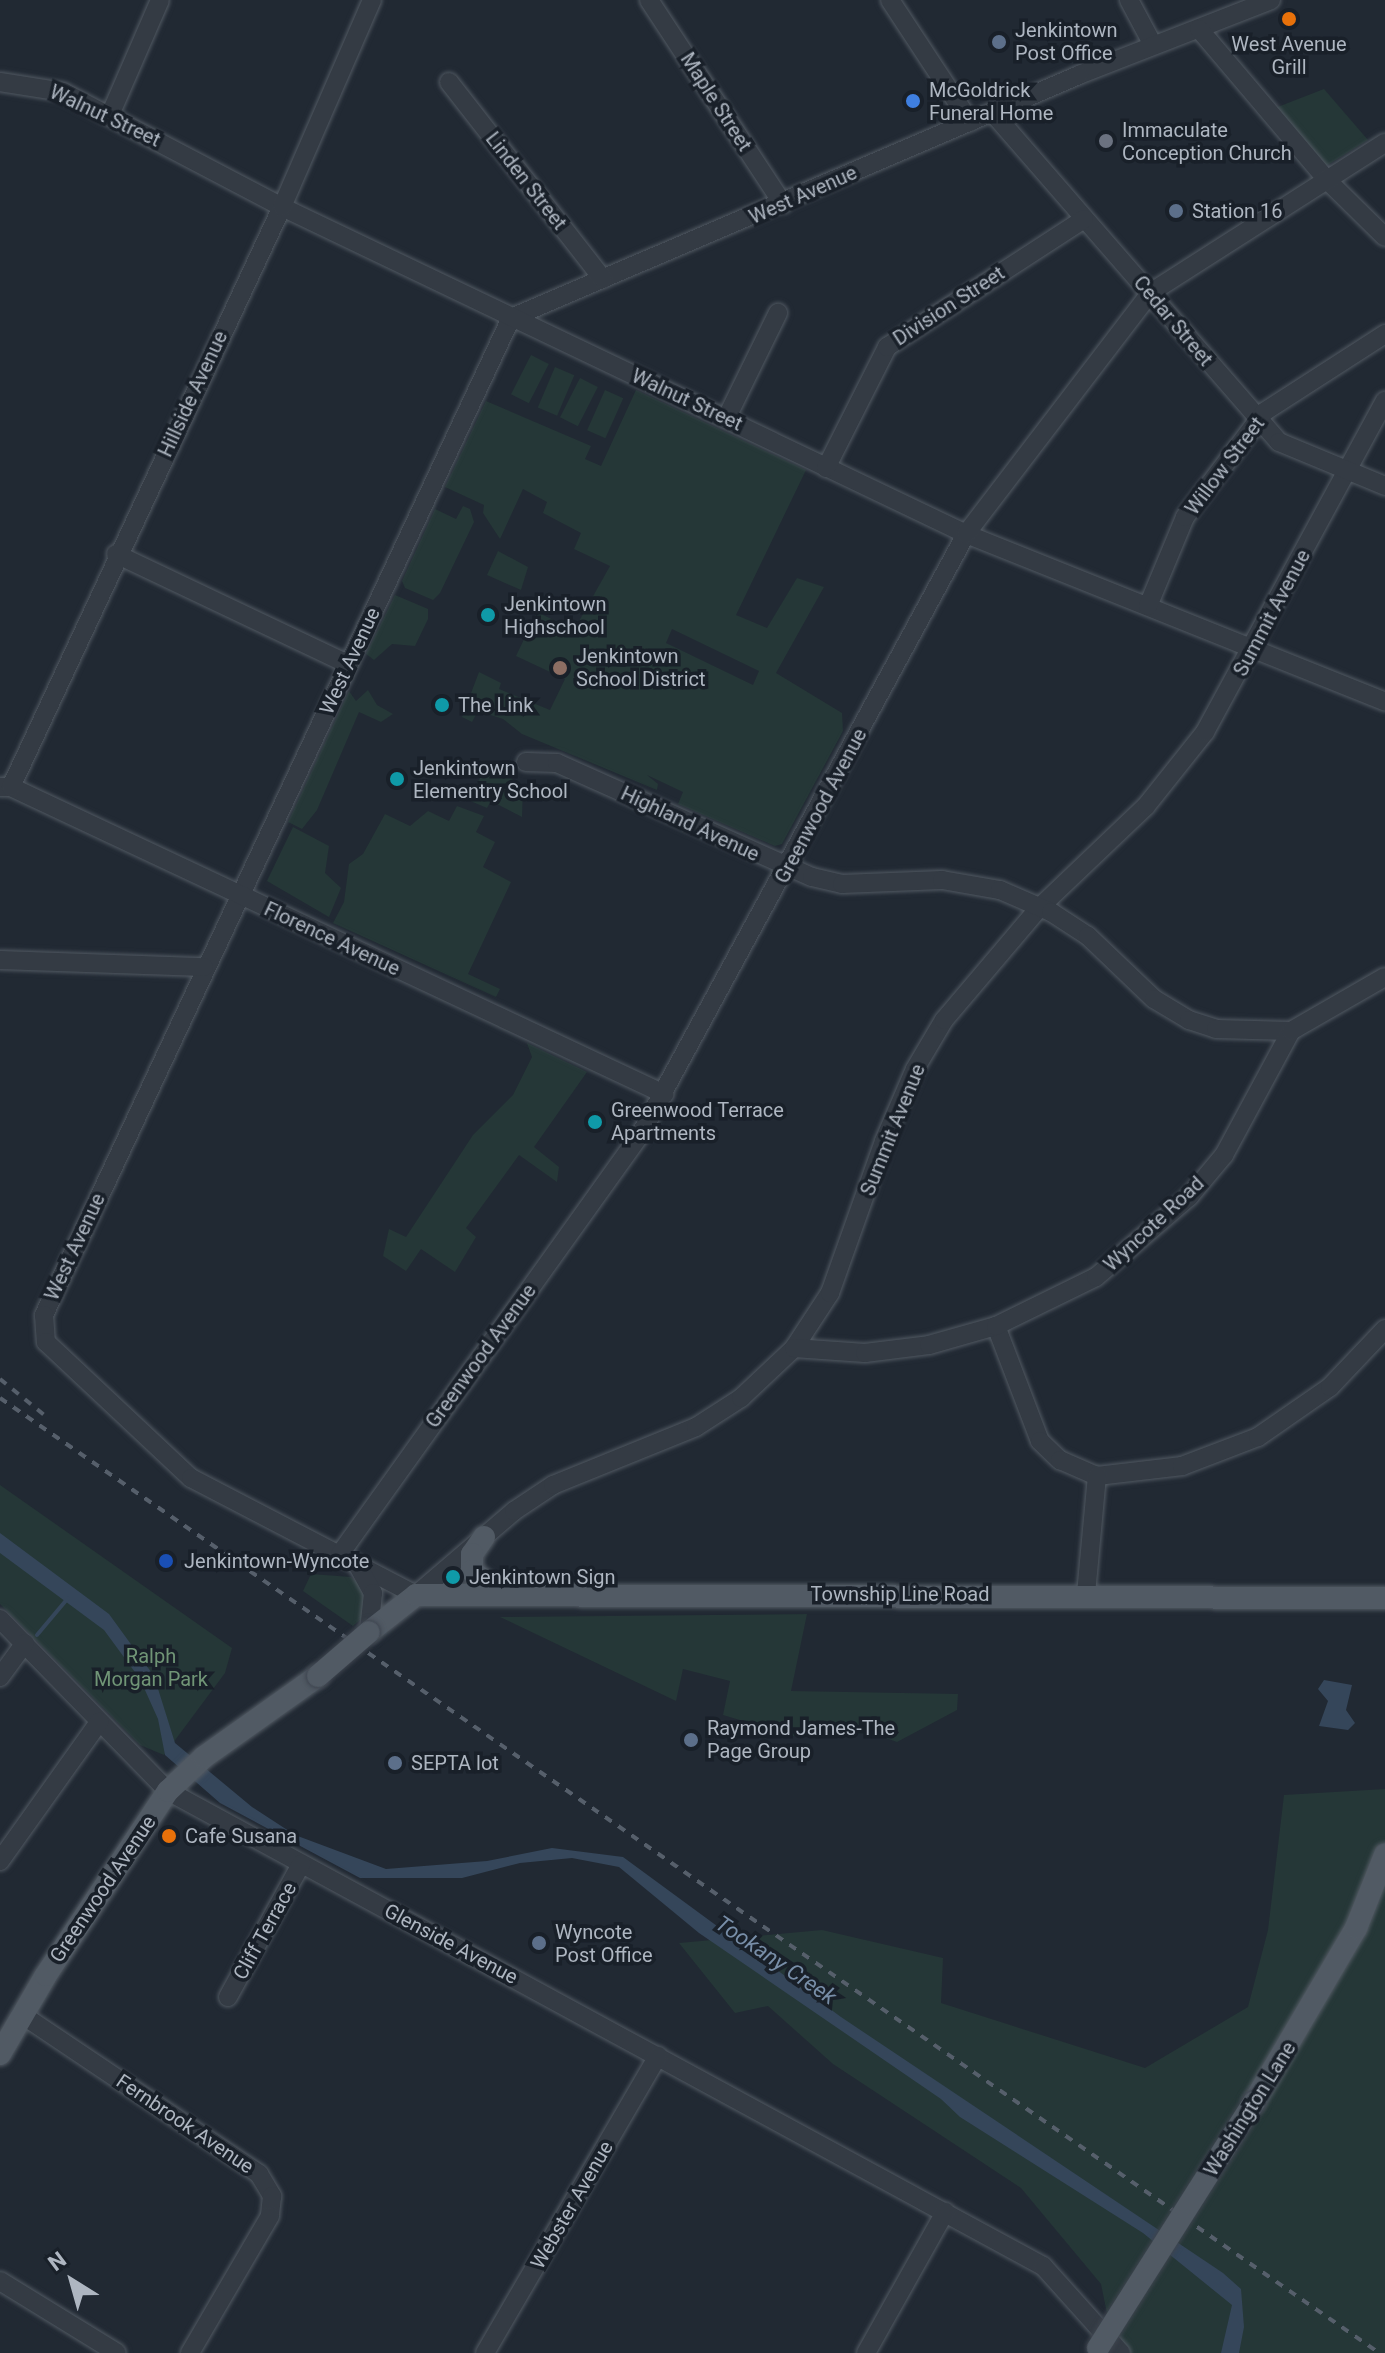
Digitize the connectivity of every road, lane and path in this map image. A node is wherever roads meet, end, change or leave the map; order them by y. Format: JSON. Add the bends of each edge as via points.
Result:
{"nodes":[{"id":1,"x":160,"y":0,"type":"edge"},
{"id":2,"x":372,"y":0,"type":"edge"},
{"id":3,"x":649,"y":0,"type":"edge"},
{"id":4,"x":890,"y":0,"type":"edge"},
{"id":5,"x":1129,"y":0,"type":"edge"},
{"id":6,"x":1271,"y":0,"type":"edge"},
{"id":7,"x":1241,"y":5,"type":"edge"},
{"id":8,"x":1199,"y":29,"type":"junction"},
{"id":9,"x":1153,"y":45,"type":"junction"},
{"id":10,"x":0,"y":82,"type":"edge"},
{"id":11,"x":449,"y":82,"type":"dead end"},
{"id":12,"x":993,"y":113,"type":"junction"},
{"id":13,"x":110,"y":115,"type":"junction"},
{"id":14,"x":970,"y":122,"type":"junction"},
{"id":15,"x":1385,"y":143,"type":"edge"},
{"id":16,"x":1327,"y":180,"type":"junction"},
{"id":17,"x":783,"y":204,"type":"junction"},
{"id":18,"x":282,"y":207,"type":"junction"},
{"id":19,"x":1084,"y":219,"type":"junction"},
{"id":20,"x":1385,"y":237,"type":"edge"},
{"id":21,"x":603,"y":279,"type":"junction"},
{"id":22,"x":1150,"y":293,"type":"junction"},
{"id":23,"x":778,"y":313,"type":"dead end"},
{"id":24,"x":511,"y":318,"type":"junction"},
{"id":25,"x":1385,"y":334,"type":"edge"},
{"id":26,"x":1385,"y":401,"type":"edge"},
{"id":27,"x":727,"y":417,"type":"junction"},
{"id":28,"x":1257,"y":420,"type":"junction"},
{"id":29,"x":826,"y":468,"type":"junction"},
{"id":30,"x":1347,"y":471,"type":"junction"},
{"id":31,"x":1385,"y":486,"type":"edge"},
{"id":32,"x":966,"y":534,"type":"junction"},
{"id":33,"x":116,"y":554,"type":"junction"},
{"id":34,"x":1148,"y":606,"type":"junction"},
{"id":35,"x":1253,"y":649,"type":"junction"},
{"id":36,"x":348,"y":664,"type":"junction"},
{"id":37,"x":1385,"y":702,"type":"edge"},
{"id":38,"x":526,"y":762,"type":"dead end"},
{"id":39,"x":6,"y":787,"type":"edge"},
{"id":40,"x":787,"y":868,"type":"junction"},
{"id":41,"x":239,"y":896,"type":"junction"},
{"id":42,"x":1040,"y":907,"type":"junction"},
{"id":43,"x":0,"y":960,"type":"edge"},
{"id":44,"x":204,"y":967,"type":"junction"},
{"id":45,"x":1385,"y":977,"type":"edge"},
{"id":46,"x":1291,"y":1031,"type":"junction"},
{"id":47,"x":664,"y":1094,"type":"junction"},
{"id":48,"x":996,"y":1326,"type":"junction"},
{"id":49,"x":1385,"y":1329,"type":"edge"},
{"id":50,"x":794,"y":1348,"type":"junction"},
{"id":51,"x":1097,"y":1476,"type":"junction"},
{"id":52,"x":484,"y":1537,"type":"junction"},
{"id":53,"x":348,"y":1559,"type":"junction"},
{"id":54,"x":500,"y":1594,"type":"junction"},
{"id":55,"x":1086,"y":1594,"type":"junction"},
{"id":56,"x":416,"y":1595,"type":"junction"},
{"id":57,"x":1385,"y":1598,"type":"edge"},
{"id":58,"x":0,"y":1619,"type":"edge"},
{"id":59,"x":369,"y":1632,"type":"junction"},
{"id":60,"x":25,"y":1643,"type":"junction"},
{"id":61,"x":0,"y":1677,"type":"edge"},
{"id":62,"x":99,"y":1722,"type":"junction"},
{"id":63,"x":176,"y":1783,"type":"junction"},
{"id":64,"x":1385,"y":1855,"type":"edge"},
{"id":65,"x":0,"y":1861,"type":"edge"},
{"id":66,"x":301,"y":1864,"type":"junction"},
{"id":67,"x":228,"y":1997,"type":"dead end"},
{"id":68,"x":21,"y":2014,"type":"junction"},
{"id":69,"x":0,"y":2054,"type":"edge"},
{"id":70,"x":658,"y":2056,"type":"junction"},
{"id":71,"x":945,"y":2212,"type":"junction"},
{"id":72,"x":0,"y":2281,"type":"edge"},
{"id":73,"x":1096,"y":2351,"type":"edge"},
{"id":74,"x":117,"y":2353,"type":"edge"},
{"id":75,"x":190,"y":2353,"type":"edge"},
{"id":76,"x":485,"y":2353,"type":"edge"},
{"id":77,"x":866,"y":2353,"type":"edge"},
{"id":78,"x":1121,"y":2353,"type":"edge"}],
"edges":[{"from":1,"to":13,"type":"street"},
{"from":2,"to":18,"type":"street","name":"Hillside Avenue"},
{"from":3,"to":17,"type":"street","name":"Maple Street"},
{"from":4,"to":14,"type":"street"},
{"from":5,"to":9,"type":"street"},
{"from":6,"to":7,"type":"street","name":"West Avenue"},
{"from":7,"to":8,"type":"street","name":"West Avenue"},
{"from":8,"to":9,"type":"street","name":"West Avenue"},
{"from":8,"to":16,"type":"street"},
{"from":9,"to":12,"type":"street","name":"West Avenue"},
{"from":10,"to":13,"type":"street","name":"Walnut Street","via":[[56,89]]},
{"from":11,"to":21,"type":"street","name":"Linden Street"},
{"from":12,"to":14,"type":"street","name":"West Avenue"},
{"from":12,"to":19,"type":"street","name":"Cedar Street"},
{"from":13,"to":18,"type":"street","name":"Walnut Street"},
{"from":14,"to":17,"type":"street","name":"West Avenue"},
{"from":15,"to":16,"type":"street","name":"Greenwood Avenue"},
{"from":16,"to":20,"type":"street"},
{"from":16,"to":22,"type":"street","name":"Greenwood Avenue"},
{"from":17,"to":21,"type":"street","name":"West Avenue"},
{"from":18,"to":24,"type":"street","name":"Walnut Street"},
{"from":18,"to":33,"type":"street","name":"Hillside Avenue"},
{"from":19,"to":22,"type":"street","name":"Cedar Street"},
{"from":19,"to":29,"type":"street","name":"Division Street","via":[[887,347]]},
{"from":21,"to":24,"type":"street","name":"West Avenue"},
{"from":22,"to":28,"type":"street","name":"Cedar Street"},
{"from":22,"to":32,"type":"street","name":"Greenwood Avenue"},
{"from":23,"to":27,"type":"street"},
{"from":24,"to":27,"type":"street","name":"Walnut Street"},
{"from":24,"to":36,"type":"street","name":"West Avenue"},
{"from":25,"to":28,"type":"street","name":"Willow Street"},
{"from":26,"to":30,"type":"street","name":"Summit Avenue"},
{"from":27,"to":29,"type":"street","name":"Walnut Street"},
{"from":28,"to":30,"type":"street","name":"Cedar Street","via":[[1279,442]]},
{"from":28,"to":34,"type":"street","name":"Willow Street","via":[[1185,517]]},
{"from":29,"to":32,"type":"street","name":"Walnut Street"},
{"from":30,"to":31,"type":"street","name":"Cedar Street"},
{"from":30,"to":35,"type":"street","name":"Summit Avenue"},
{"from":32,"to":34,"type":"street","name":"Walnut Street"},
{"from":32,"to":40,"type":"street","name":"Greenwood Avenue"},
{"from":33,"to":36,"type":"street"},
{"from":33,"to":39,"type":"street","name":"Hillside Avenue"},
{"from":34,"to":35,"type":"street","name":"Walnut Street"},
{"from":35,"to":37,"type":"street","name":"Walnut Street"},
{"from":35,"to":42,"type":"street","name":"Summit Avenue","via":[[1205,732],[1151,801],[1112,844]]},
{"from":36,"to":41,"type":"street","name":"West Avenue"},
{"from":38,"to":40,"type":"street","name":"Highland Avenue","via":[[557,763]]},
{"from":39,"to":41,"type":"street","name":"Florence Avenue"},
{"from":40,"to":42,"type":"street","name":"Highland Avenue","via":[[842,884],[966,882]]},
{"from":40,"to":47,"type":"street","name":"Greenwood Avenue"},
{"from":41,"to":44,"type":"street","name":"West Avenue"},
{"from":41,"to":47,"type":"street","name":"Florence Avenue"},
{"from":42,"to":46,"type":"street","name":"Highland Avenue","via":[[1088,936],[1154,999],[1189,1020],[1216,1029]]},
{"from":42,"to":50,"type":"street","name":"Summit Avenue","via":[[962,996],[915,1069],[830,1293]]},
{"from":43,"to":44,"type":"street"},
{"from":44,"to":53,"type":"street","name":"West Avenue","via":[[41,1321],[46,1342],[191,1478]]},
{"from":45,"to":46,"type":"street"},
{"from":46,"to":48,"type":"street","name":"Wyncote Road","via":[[1251,1111],[1189,1197],[1096,1277]]},
{"from":47,"to":53,"type":"street","name":"Greenwood Avenue"},
{"from":48,"to":50,"type":"street","name":"Wyncote Road","via":[[891,1351],[812,1353]]},
{"from":48,"to":51,"type":"street","via":[[1040,1441],[1060,1460]]},
{"from":49,"to":51,"type":"street","via":[[1330,1387],[1258,1437],[1177,1468]]},
{"from":50,"to":52,"type":"street","name":"Summit Avenue","via":[[741,1398],[696,1427],[553,1485]]},
{"from":51,"to":55,"type":"street"},
{"from":52,"to":54,"type":"main road","via":[[472,1554],[472,1571],[485,1587]]},
{"from":52,"to":56,"type":"street","name":"Summit Avenue"},
{"from":53,"to":56,"type":"street","name":"West Avenue"},
{"from":53,"to":59,"type":"street","via":[[373,1593]]},
{"from":54,"to":55,"type":"main road","name":"Township Line Road"},
{"from":54,"to":56,"type":"main road","name":"Township Line Road"},
{"from":55,"to":57,"type":"main road","name":"Township Line Road"},
{"from":56,"to":59,"type":"main road","name":"Greenwood Avenue"},
{"from":58,"to":60,"type":"street","name":"Glenside Avenue"},
{"from":59,"to":63,"type":"main road","name":"Greenwood Avenue","bridge":true},
{"from":60,"to":61,"type":"street"},
{"from":60,"to":62,"type":"street","name":"Glenside Avenue"},
{"from":62,"to":63,"type":"street","name":"Glenside Avenue"},
{"from":62,"to":65,"type":"street"},
{"from":63,"to":66,"type":"street","name":"Glenside Avenue"},
{"from":63,"to":68,"type":"main road","name":"Greenwood Avenue"},
{"from":64,"to":73,"type":"main road","name":"Washington Lane","bridge":true,"via":[[1356,1928],[1254,2102]]},
{"from":66,"to":67,"type":"street","name":"Cliff Terrace"},
{"from":66,"to":70,"type":"street","name":"Glenside Avenue"},
{"from":68,"to":69,"type":"main road","name":"Greenwood Avenue"},
{"from":68,"to":75,"type":"street","name":"Fernbrook Avenue","via":[[259,2174],[272,2196],[270,2216]]},
{"from":70,"to":71,"type":"street","name":"Glenside Avenue"},
{"from":70,"to":76,"type":"street","name":"Webster Avenue"},
{"from":71,"to":77,"type":"street"},
{"from":71,"to":78,"type":"street","name":"Glenside Avenue","via":[[1043,2266]]},
{"from":72,"to":74,"type":"street"}]}
